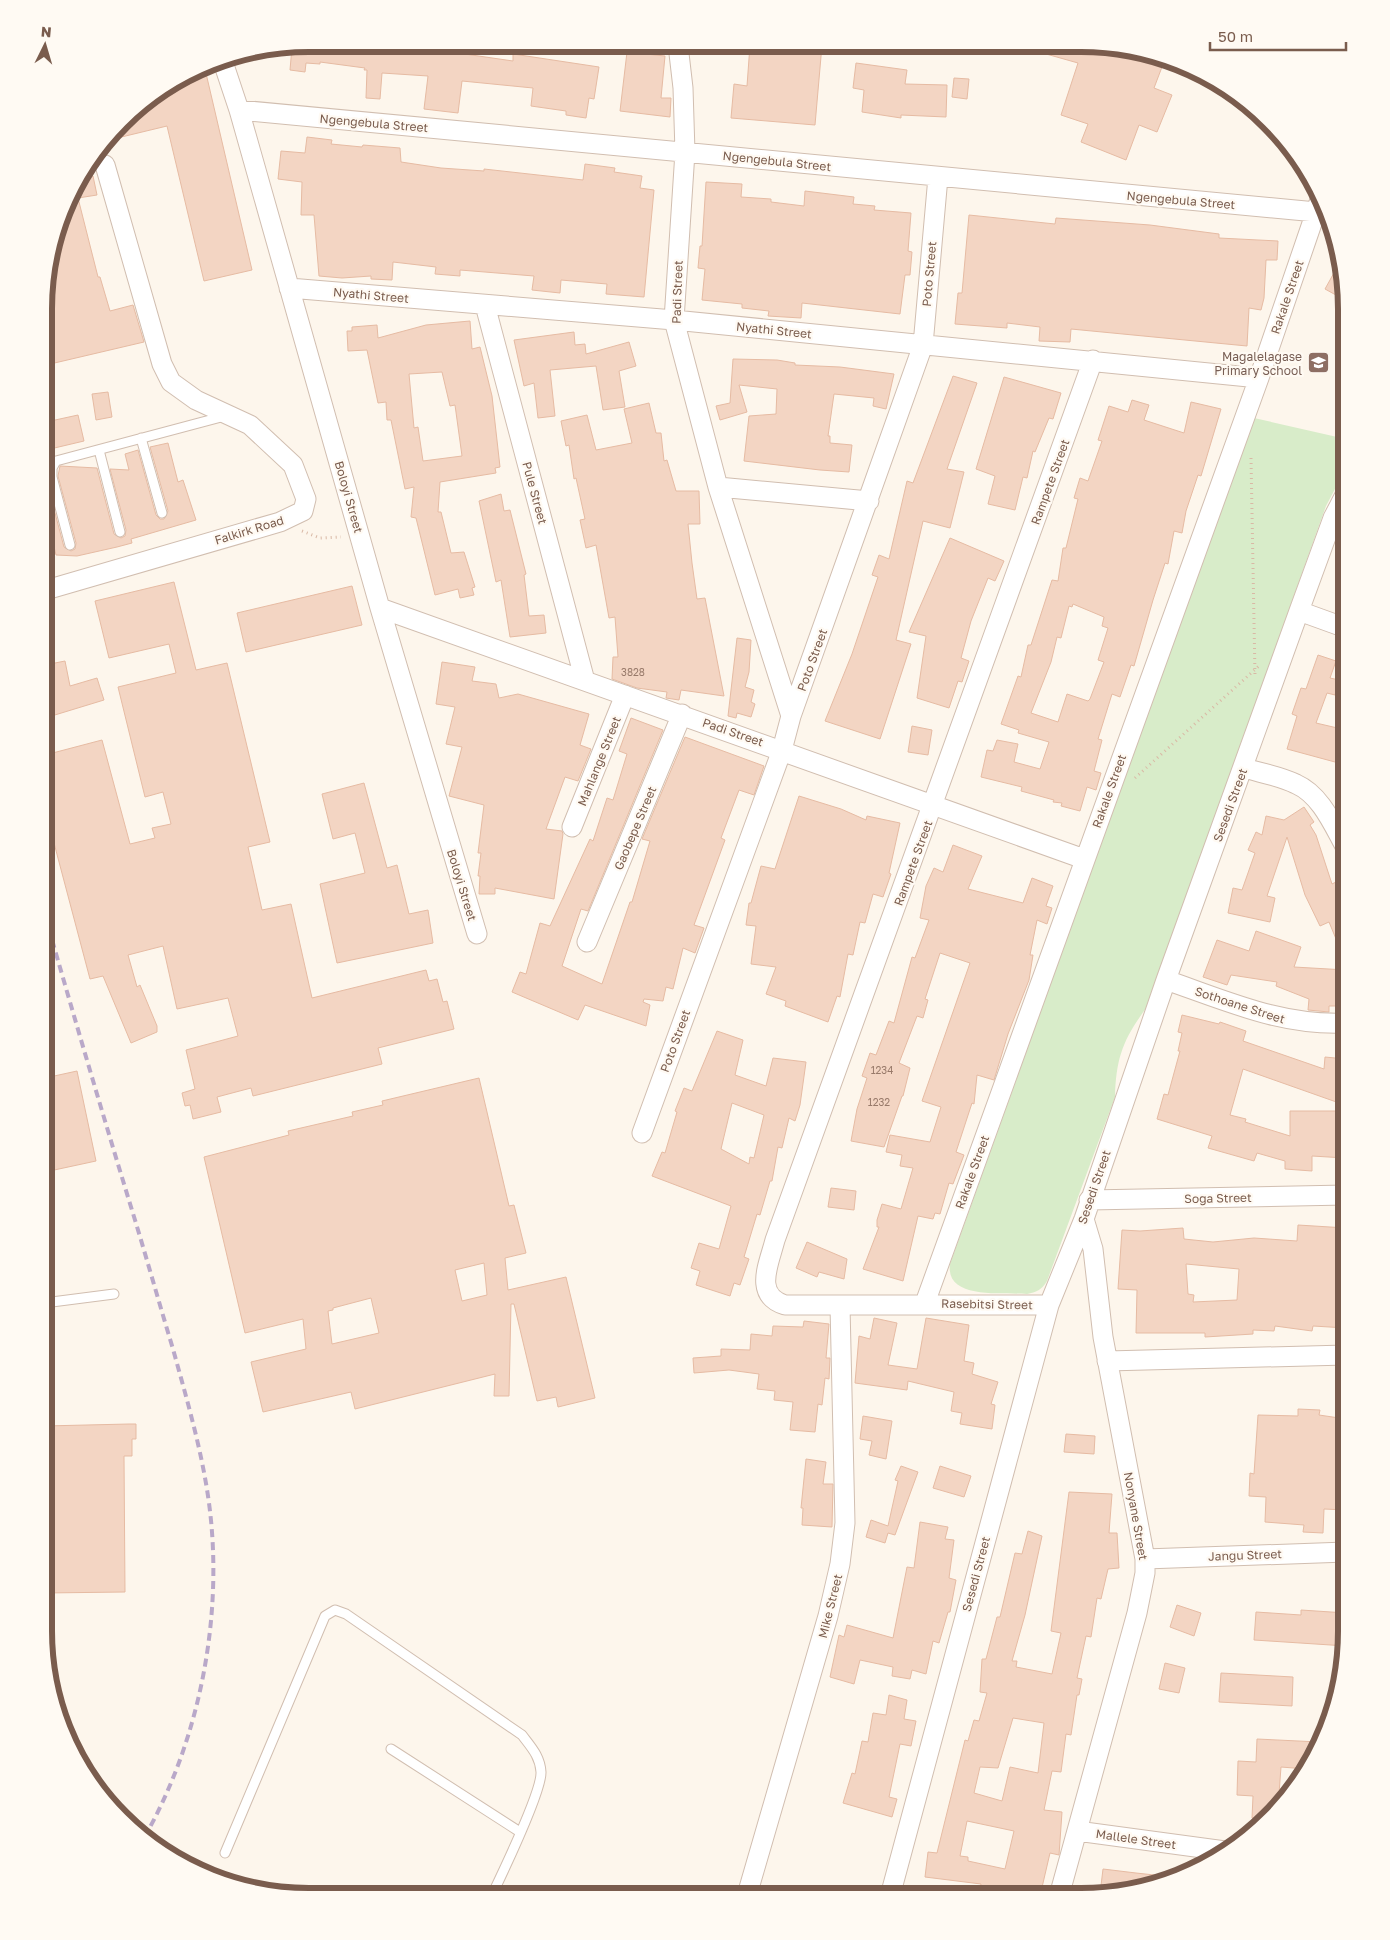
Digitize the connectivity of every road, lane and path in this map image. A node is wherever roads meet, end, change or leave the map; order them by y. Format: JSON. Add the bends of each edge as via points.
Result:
{"nodes":[{"id":1,"x":679,"y":52,"type":"edge"},
{"id":2,"x":225,"y":67,"type":"edge"},
{"id":3,"x":239,"y":110,"type":"junction"},
{"id":4,"x":685,"y":152,"type":"junction"},
{"id":5,"x":105,"y":165,"type":"dead end"},
{"id":6,"x":938,"y":177,"type":"junction"},
{"id":7,"x":1315,"y":205,"type":"edge"},
{"id":8,"x":1317,"y":208,"type":"edge"},
{"id":9,"x":289,"y":288,"type":"junction"},
{"id":10,"x":485,"y":304,"type":"junction"},
{"id":11,"x":674,"y":320,"type":"junction"},
{"id":12,"x":923,"y":345,"type":"junction"},
{"id":13,"x":1093,"y":360,"type":"junction"},
{"id":14,"x":1259,"y":378,"type":"junction"},
{"id":15,"x":228,"y":415,"type":"junction"},
{"id":16,"x":141,"y":438,"type":"junction"},
{"id":17,"x":99,"y":450,"type":"junction"},
{"id":18,"x":1251,"y":452,"type":"dead end"},
{"id":19,"x":718,"y":487,"type":"junction"},
{"id":20,"x":869,"y":502,"type":"junction"},
{"id":21,"x":1338,"y":508,"type":"edge"},
{"id":22,"x":162,"y":513,"type":"dead end"},
{"id":23,"x":280,"y":522,"type":"junction"},
{"id":24,"x":120,"y":532,"type":"dead end"},
{"id":25,"x":360,"y":537,"type":"junction"},
{"id":26,"x":70,"y":545,"type":"dead end"},
{"id":27,"x":52,"y":588,"type":"edge"},
{"id":28,"x":380,"y":608,"type":"junction"},
{"id":29,"x":1298,"y":611,"type":"junction"},
{"id":30,"x":1338,"y":625,"type":"edge"},
{"id":31,"x":1287,"y":644,"type":"junction"},
{"id":32,"x":1254,"y":670,"type":"junction"},
{"id":33,"x":1255,"y":678,"type":"dead end"},
{"id":34,"x":585,"y":681,"type":"junction"},
{"id":35,"x":625,"y":695,"type":"junction"},
{"id":36,"x":682,"y":714,"type":"junction"},
{"id":37,"x":791,"y":716,"type":"junction"},
{"id":38,"x":782,"y":750,"type":"junction"},
{"id":39,"x":1244,"y":768,"type":"junction"},
{"id":40,"x":1132,"y":781,"type":"dead end"},
{"id":41,"x":934,"y":804,"type":"junction"},
{"id":42,"x":572,"y":827,"type":"dead end"},
{"id":43,"x":1338,"y":834,"type":"edge"},
{"id":44,"x":1084,"y":859,"type":"junction"},
{"id":45,"x":477,"y":934,"type":"dead end"},
{"id":46,"x":587,"y":942,"type":"dead end"},
{"id":47,"x":1166,"y":980,"type":"junction"},
{"id":48,"x":1338,"y":1023,"type":"edge"},
{"id":49,"x":642,"y":1133,"type":"dead end"},
{"id":50,"x":1338,"y":1195,"type":"edge"},
{"id":51,"x":1089,"y":1200,"type":"junction"},
{"id":52,"x":1084,"y":1219,"type":"junction"},
{"id":53,"x":114,"y":1294,"type":"dead end"},
{"id":54,"x":52,"y":1302,"type":"edge"},
{"id":55,"x":925,"y":1304,"type":"junction"},
{"id":56,"x":1049,"y":1304,"type":"junction"},
{"id":57,"x":840,"y":1306,"type":"junction"},
{"id":58,"x":1338,"y":1355,"type":"edge"},
{"id":59,"x":1107,"y":1361,"type":"junction"},
{"id":60,"x":1338,"y":1552,"type":"edge"},
{"id":61,"x":1145,"y":1559,"type":"junction"},
{"id":62,"x":391,"y":1749,"type":"dead end"},
{"id":63,"x":1077,"y":1831,"type":"junction"},
{"id":64,"x":520,"y":1832,"type":"junction"},
{"id":65,"x":1214,"y":1850,"type":"edge"},
{"id":66,"x":225,"y":1853,"type":"dead end"},
{"id":67,"x":495,"y":1888,"type":"edge"},
{"id":68,"x":749,"y":1888,"type":"edge"},
{"id":69,"x":892,"y":1888,"type":"edge"},
{"id":70,"x":1061,"y":1888,"type":"edge"}],
"edges":[{"from":1,"to":4,"type":"street","name":"Padi Street"},
{"from":2,"to":3,"type":"street","name":"Boloyi Street"},
{"from":3,"to":4,"type":"street","name":"Ngengebula Street"},
{"from":3,"to":9,"type":"street","name":"Boloyi Street"},
{"from":4,"to":6,"type":"street","name":"Ngengebula Street"},
{"from":4,"to":11,"type":"street","name":"Padi Street"},
{"from":5,"to":15,"type":"street","name":"Falkirk Road","via":[[162,364],[171,382],[196,400]]},
{"from":6,"to":7,"type":"street","name":"Ngengebula Street"},
{"from":6,"to":12,"type":"street","name":"Poto Street"},
{"from":8,"to":14,"type":"street","name":"Rakale Street"},
{"from":9,"to":10,"type":"street","name":"Nyathi Street"},
{"from":9,"to":25,"type":"street","name":"Boloyi Street"},
{"from":10,"to":11,"type":"street","name":"Nyathi Street"},
{"from":10,"to":34,"type":"street","name":"Pule Street"},
{"from":11,"to":12,"type":"street","name":"Nyathi Street"},
{"from":11,"to":19,"type":"street","name":"Padi Street"},
{"from":12,"to":13,"type":"street","name":"Nyathi Street"},
{"from":12,"to":20,"type":"street","name":"Poto Street"},
{"from":13,"to":14,"type":"street","name":"Nyathi Street"},
{"from":13,"to":41,"type":"street","name":"Rampete Street"},
{"from":14,"to":44,"type":"street","name":"Rakale Street"},
{"from":15,"to":16,"type":"lane"},
{"from":15,"to":23,"type":"street","name":"Falkirk Road","via":[[250,425],[293,465],[306,499],[303,511]]},
{"from":16,"to":17,"type":"lane"},
{"from":16,"to":22,"type":"lane"},
{"from":17,"to":24,"type":"lane"},
{"from":17,"to":26,"type":"lane","via":[[56,461],[52,468]]},
{"from":18,"to":32,"type":"path"},
{"from":19,"to":20,"type":"street"},
{"from":19,"to":37,"type":"street","name":"Padi Street"},
{"from":20,"to":37,"type":"street","name":"Poto Street"},
{"from":21,"to":29,"type":"street","name":"Sesedi Street"},
{"from":23,"to":25,"type":"path","via":[[320,538]]},
{"from":23,"to":27,"type":"street","name":"Falkirk Road"},
{"from":25,"to":28,"type":"street","name":"Boloyi Street"},
{"from":28,"to":34,"type":"street","name":"Padi Street"},
{"from":28,"to":45,"type":"street","name":"Boloyi Street"},
{"from":29,"to":30,"type":"street"},
{"from":29,"to":31,"type":"street","name":"Sesedi Street"},
{"from":31,"to":32,"type":"path"},
{"from":31,"to":39,"type":"street","name":"Sesedi Street"},
{"from":32,"to":33,"type":"path"},
{"from":32,"to":40,"type":"path"},
{"from":34,"to":35,"type":"street","name":"Padi Street"},
{"from":35,"to":36,"type":"street","name":"Padi Street"},
{"from":35,"to":42,"type":"street","name":"Mahlange Street"},
{"from":36,"to":38,"type":"street","name":"Padi Street"},
{"from":36,"to":46,"type":"street","name":"Gaobepe Street"},
{"from":37,"to":38,"type":"street","name":"Poto Street"},
{"from":38,"to":41,"type":"street","name":"Padi Street"},
{"from":38,"to":49,"type":"street","name":"Poto Street"},
{"from":39,"to":43,"type":"street","via":[[1298,784],[1323,808]]},
{"from":39,"to":47,"type":"street","name":"Sesedi Street"},
{"from":41,"to":44,"type":"street","name":"Padi Street"},
{"from":41,"to":57,"type":"street","name":"Rampete Street","via":[[775,1240],[766,1277],[766,1290],[773,1302]]},
{"from":44,"to":55,"type":"street","name":"Rakale Street"},
{"from":47,"to":48,"type":"street","name":"Sothoane Street","via":[[1280,1019]]},
{"from":47,"to":51,"type":"street","name":"Sesedi Street"},
{"from":50,"to":51,"type":"street","name":"Soga Street"},
{"from":51,"to":52,"type":"street","name":"Sesedi Street"},
{"from":52,"to":56,"type":"street","name":"Sesedi Street"},
{"from":52,"to":59,"type":"street","name":"Nonyane Street","via":[[1094,1258]]},
{"from":53,"to":54,"type":"lane"},
{"from":55,"to":56,"type":"street","name":"Rasebitsi Street"},
{"from":55,"to":57,"type":"street"},
{"from":56,"to":69,"type":"street","name":"Sesedi Street"},
{"from":57,"to":68,"type":"street","name":"Mike Street","via":[[845,1523],[842,1557]]},
{"from":58,"to":59,"type":"street"},
{"from":59,"to":61,"type":"street","name":"Nonyane Street"},
{"from":60,"to":61,"type":"street","name":"Jangu Street"},
{"from":61,"to":63,"type":"street","name":"Nonyane Street","via":[[1137,1613]]},
{"from":62,"to":64,"type":"lane"},
{"from":63,"to":65,"type":"street","name":"Mallele Street"},
{"from":63,"to":70,"type":"street","name":"Nonyane Street"},
{"from":64,"to":66,"type":"lane","via":[[541,1774],[537,1753],[522,1735],[346,1614],[335,1610],[325,1616]]},
{"from":64,"to":67,"type":"lane"}]}
